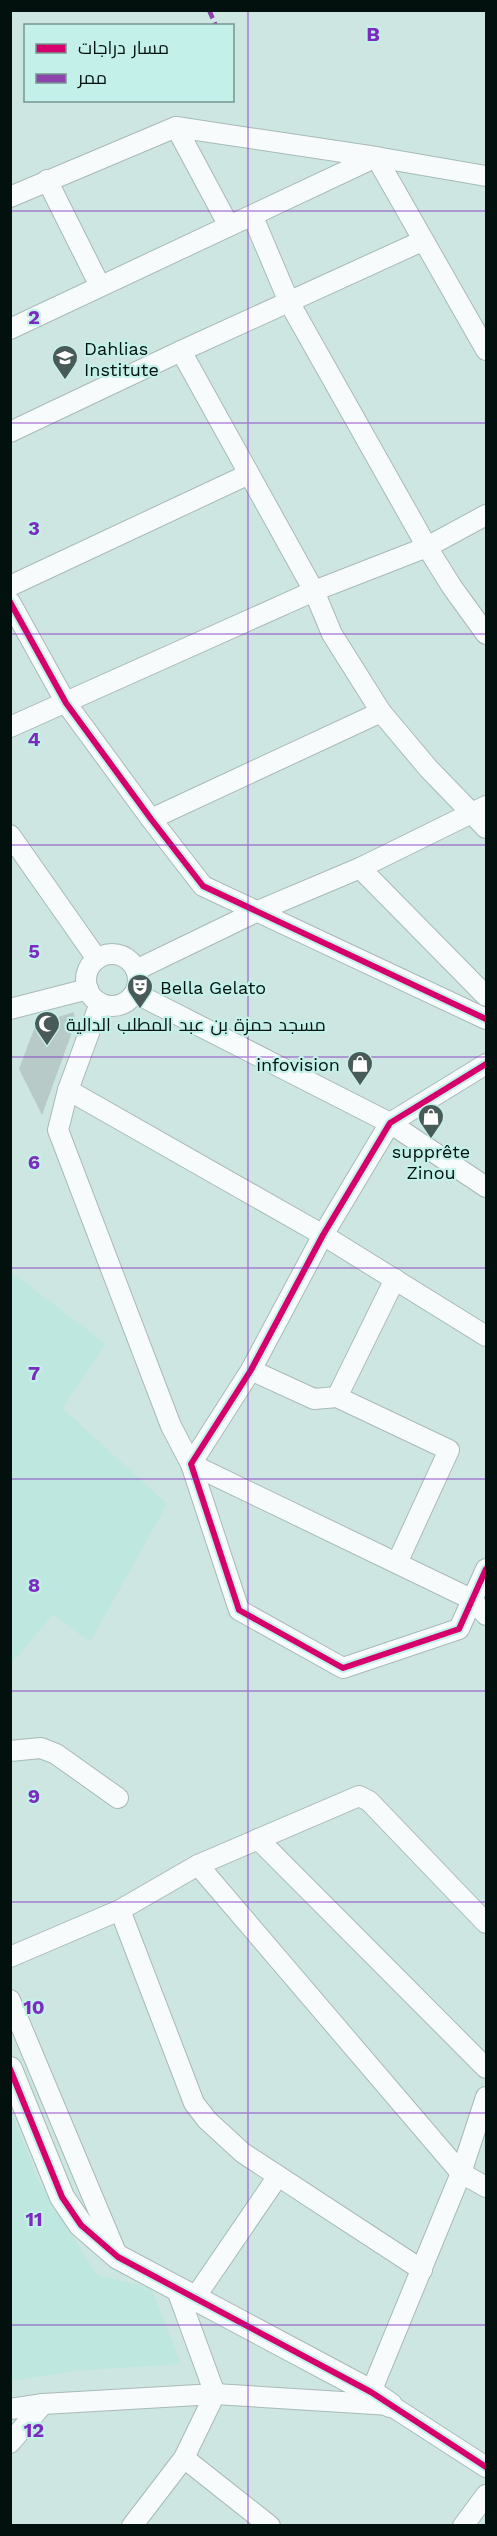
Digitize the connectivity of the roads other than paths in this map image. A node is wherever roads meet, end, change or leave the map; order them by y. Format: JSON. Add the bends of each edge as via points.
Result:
{"nodes":[{"id":1,"x":176,"y":126,"type":"junction"},
{"id":2,"x":376,"y":157,"type":"junction"},
{"id":3,"x":486,"y":176,"type":"edge"},
{"id":4,"x":47,"y":180,"type":"junction"},
{"id":5,"x":10,"y":197,"type":"edge"},
{"id":6,"x":253,"y":217,"type":"junction"},
{"id":7,"x":229,"y":226,"type":"junction"},
{"id":8,"x":422,"y":241,"type":"junction"},
{"id":9,"x":100,"y":286,"type":"junction"},
{"id":10,"x":289,"y":302,"type":"junction"},
{"id":11,"x":10,"y":329,"type":"edge"},
{"id":12,"x":486,"y":350,"type":"edge"},
{"id":13,"x":181,"y":351,"type":"junction"},
{"id":14,"x":10,"y":432,"type":"edge"},
{"id":15,"x":249,"y":474,"type":"junction"},
{"id":16,"x":486,"y":515,"type":"edge"},
{"id":17,"x":427,"y":547,"type":"junction"},
{"id":18,"x":10,"y":586,"type":"edge"},
{"id":19,"x":314,"y":591,"type":"junction"},
{"id":20,"x":10,"y":602,"type":"edge"},
{"id":21,"x":486,"y":633,"type":"edge"},
{"id":22,"x":66,"y":703,"type":"junction"},
{"id":23,"x":381,"y":712,"type":"junction"},
{"id":24,"x":10,"y":727,"type":"edge"},
{"id":25,"x":480,"y":809,"type":"edge"},
{"id":26,"x":151,"y":819,"type":"junction"},
{"id":27,"x":486,"y":828,"type":"edge"},
{"id":28,"x":10,"y":836,"type":"edge"},
{"id":29,"x":360,"y":868,"type":"junction"},
{"id":30,"x":258,"y":911,"type":"junction"},
{"id":31,"x":96,"y":959,"type":"junction"},
{"id":32,"x":136,"y":970,"type":"junction"},
{"id":33,"x":135,"y":993,"type":"junction"},
{"id":34,"x":94,"y":996,"type":"junction"},
{"id":35,"x":486,"y":996,"type":"edge"},
{"id":36,"x":10,"y":1009,"type":"edge"},
{"id":37,"x":486,"y":1019,"type":"edge"},
{"id":38,"x":486,"y":1064,"type":"edge"},
{"id":39,"x":68,"y":1090,"type":"junction"},
{"id":40,"x":390,"y":1123,"type":"junction"},
{"id":41,"x":486,"y":1187,"type":"edge"},
{"id":42,"x":323,"y":1235,"type":"junction"},
{"id":43,"x":395,"y":1279,"type":"junction"},
{"id":44,"x":486,"y":1336,"type":"edge"},
{"id":45,"x":251,"y":1370,"type":"junction"},
{"id":46,"x":337,"y":1397,"type":"junction"},
{"id":47,"x":190,"y":1464,"type":"junction"},
{"id":48,"x":397,"y":1563,"type":"junction"},
{"id":49,"x":486,"y":1569,"type":"edge"},
{"id":50,"x":471,"y":1599,"type":"junction"},
{"id":51,"x":486,"y":1615,"type":"edge"},
{"id":52,"x":10,"y":1751,"type":"edge"},
{"id":53,"x":118,"y":1798,"type":"dead end"},
{"id":54,"x":258,"y":1839,"type":"junction"},
{"id":55,"x":198,"y":1865,"type":"junction"},
{"id":56,"x":120,"y":1910,"type":"junction"},
{"id":57,"x":486,"y":1923,"type":"edge"},
{"id":58,"x":10,"y":1957,"type":"edge"},
{"id":59,"x":10,"y":2000,"type":"edge"},
{"id":60,"x":486,"y":2068,"type":"edge"},
{"id":61,"x":10,"y":2069,"type":"edge"},
{"id":62,"x":486,"y":2097,"type":"edge"},
{"id":63,"x":461,"y":2172,"type":"junction"},
{"id":64,"x":278,"y":2176,"type":"junction"},
{"id":65,"x":486,"y":2187,"type":"edge"},
{"id":66,"x":118,"y":2258,"type":"junction"},
{"id":67,"x":423,"y":2270,"type":"junction"},
{"id":68,"x":185,"y":2295,"type":"junction"},
{"id":69,"x":215,"y":2394,"type":"junction"},
{"id":70,"x":380,"y":2398,"type":"junction"},
{"id":71,"x":43,"y":2404,"type":"junction"},
{"id":72,"x":10,"y":2409,"type":"edge"},
{"id":73,"x":10,"y":2443,"type":"edge"},
{"id":74,"x":184,"y":2457,"type":"junction"},
{"id":75,"x":486,"y":2467,"type":"edge"},
{"id":76,"x":486,"y":2495,"type":"edge"},
{"id":77,"x":132,"y":2526,"type":"edge"},
{"id":78,"x":270,"y":2526,"type":"edge"},
{"id":79,"x":463,"y":2526,"type":"edge"}],
"edges":[{"from":1,"to":2,"type":"street"},
{"from":1,"to":4,"type":"street"},
{"from":1,"to":7,"type":"street"},
{"from":2,"to":3,"type":"street"},
{"from":2,"to":6,"type":"street"},
{"from":2,"to":8,"type":"street"},
{"from":4,"to":5,"type":"street"},
{"from":4,"to":9,"type":"street"},
{"from":6,"to":7,"type":"street"},
{"from":6,"to":10,"type":"street"},
{"from":7,"to":9,"type":"street"},
{"from":8,"to":10,"type":"street"},
{"from":8,"to":12,"type":"street"},
{"from":9,"to":11,"type":"street"},
{"from":10,"to":13,"type":"street"},
{"from":10,"to":17,"type":"street"},
{"from":13,"to":14,"type":"street"},
{"from":13,"to":15,"type":"street"},
{"from":15,"to":18,"type":"street"},
{"from":15,"to":19,"type":"street"},
{"from":16,"to":17,"type":"street"},
{"from":17,"to":19,"type":"street"},
{"from":17,"to":21,"type":"street"},
{"from":19,"to":22,"type":"street"},
{"from":19,"to":23,"type":"street","via":[[332,634]]},
{"from":20,"to":22,"type":"street"},
{"from":22,"to":24,"type":"street"},
{"from":22,"to":26,"type":"street"},
{"from":23,"to":25,"type":"street","via":[[428,768]]},
{"from":23,"to":26,"type":"street"},
{"from":25,"to":27,"type":"street"},
{"from":25,"to":29,"type":"street"},
{"from":26,"to":30,"type":"street","via":[[203,886]]},
{"from":28,"to":31,"type":"street"},
{"from":29,"to":30,"type":"street"},
{"from":29,"to":35,"type":"street"},
{"from":30,"to":32,"type":"street"},
{"from":30,"to":37,"type":"street"},
{"from":31,"to":32,"type":"street","via":[[119,955],[127,958]]},
{"from":31,"to":34,"type":"street","via":[[87,973]]},
{"from":32,"to":33,"type":"street","via":[[139,978]]},
{"from":33,"to":34,"type":"street","via":[[124,1004],[108,1006]]},
{"from":33,"to":40,"type":"street"},
{"from":34,"to":36,"type":"street"},
{"from":34,"to":39,"type":"street"},
{"from":38,"to":40,"type":"street"},
{"from":39,"to":42,"type":"street"},
{"from":39,"to":47,"type":"street","via":[[58,1130],[171,1426]]},
{"from":40,"to":41,"type":"street"},
{"from":40,"to":42,"type":"street"},
{"from":42,"to":43,"type":"street"},
{"from":42,"to":45,"type":"street"},
{"from":43,"to":44,"type":"street"},
{"from":43,"to":46,"type":"street"},
{"from":45,"to":46,"type":"street","via":[[314,1399]]},
{"from":45,"to":47,"type":"street"},
{"from":46,"to":48,"type":"street","via":[[449,1450]]},
{"from":47,"to":48,"type":"street"},
{"from":47,"to":50,"type":"street","via":[[239,1610],[343,1668],[459,1629]]},
{"from":48,"to":50,"type":"street"},
{"from":49,"to":50,"type":"street"},
{"from":50,"to":51,"type":"street"},
{"from":52,"to":53,"type":"street","via":[[41,1748],[56,1754]]},
{"from":54,"to":55,"type":"street"},
{"from":54,"to":57,"type":"street","via":[[359,1796],[369,1801]]},
{"from":54,"to":60,"type":"street"},
{"from":55,"to":56,"type":"street"},
{"from":55,"to":63,"type":"street"},
{"from":56,"to":58,"type":"street"},
{"from":56,"to":64,"type":"street","via":[[194,2103],[243,2152]]},
{"from":59,"to":66,"type":"street"},
{"from":61,"to":66,"type":"street","via":[[62,2197],[81,2225]]},
{"from":62,"to":63,"type":"street"},
{"from":63,"to":65,"type":"street"},
{"from":63,"to":67,"type":"street"},
{"from":64,"to":67,"type":"street"},
{"from":64,"to":68,"type":"street"},
{"from":66,"to":68,"type":"street"},
{"from":67,"to":70,"type":"street"},
{"from":68,"to":69,"type":"street"},
{"from":68,"to":70,"type":"street"},
{"from":69,"to":70,"type":"street"},
{"from":69,"to":71,"type":"street"},
{"from":69,"to":74,"type":"street"},
{"from":70,"to":75,"type":"street"},
{"from":71,"to":72,"type":"street"},
{"from":71,"to":73,"type":"street"},
{"from":74,"to":77,"type":"street"},
{"from":74,"to":78,"type":"street"},
{"from":76,"to":79,"type":"street"}]}
